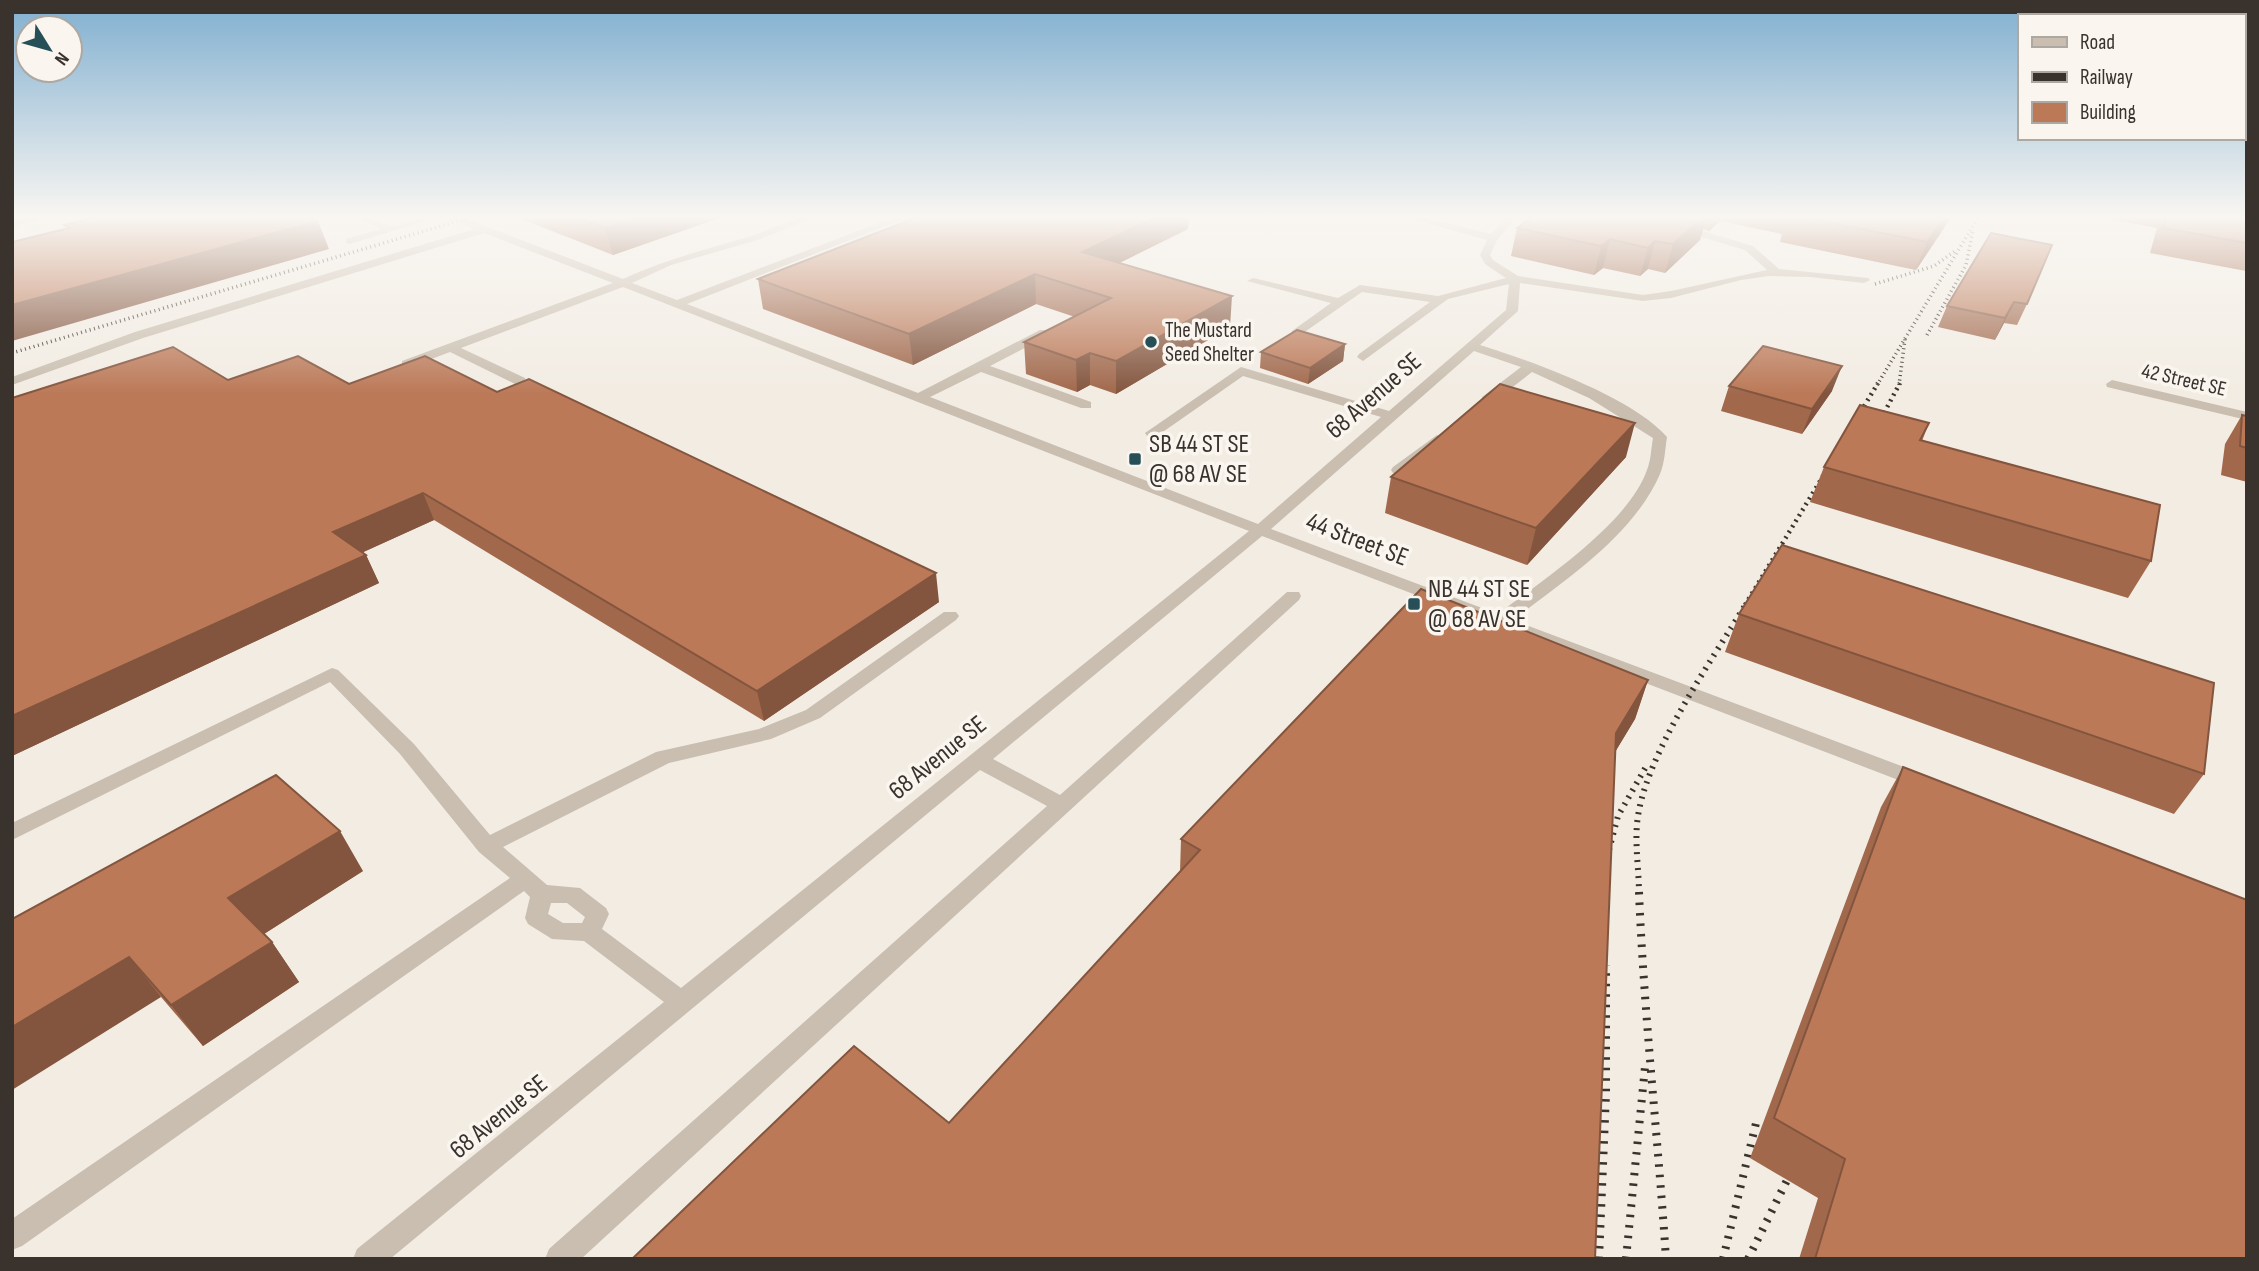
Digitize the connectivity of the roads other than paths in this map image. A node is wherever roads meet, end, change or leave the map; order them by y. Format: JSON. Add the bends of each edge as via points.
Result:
{"nodes":[{"id":1,"x":334,"y":275,"type":"edge"},
{"id":2,"x":603,"y":275,"type":"edge"},
{"id":3,"x":640,"y":275,"type":"edge"},
{"id":4,"x":752,"y":275,"type":"edge"},
{"id":5,"x":1509,"y":275,"type":"edge"},
{"id":6,"x":1756,"y":275,"type":"edge"},
{"id":7,"x":1812,"y":275,"type":"edge"},
{"id":8,"x":1515,"y":279,"type":"junction"},
{"id":9,"x":1864,"y":280,"type":"dead end"},
{"id":10,"x":1253,"y":281,"type":"dead end"},
{"id":11,"x":623,"y":283,"type":"junction"},
{"id":12,"x":1439,"y":300,"type":"junction"},
{"id":13,"x":1340,"y":302,"type":"junction"},
{"id":14,"x":677,"y":304,"type":"junction"},
{"id":15,"x":480,"y":324,"type":"dead end"},
{"id":16,"x":1058,"y":326,"type":"edge"},
{"id":17,"x":497,"y":331,"type":"junction"},
{"id":18,"x":1296,"y":334,"type":"edge"},
{"id":19,"x":1472,"y":346,"type":"junction"},
{"id":20,"x":451,"y":348,"type":"junction"},
{"id":21,"x":1363,"y":357,"type":"dead end"},
{"id":22,"x":1531,"y":366,"type":"junction"},
{"id":23,"x":980,"y":367,"type":"junction"},
{"id":24,"x":392,"y":370,"type":"edge"},
{"id":25,"x":520,"y":380,"type":"edge"},
{"id":26,"x":12,"y":381,"type":"edge"},
{"id":27,"x":2112,"y":384,"type":"dead end"},
{"id":28,"x":918,"y":398,"type":"junction"},
{"id":29,"x":1086,"y":405,"type":"dead end"},
{"id":30,"x":1480,"y":406,"type":"edge"},
{"id":31,"x":1391,"y":416,"type":"junction"},
{"id":32,"x":2247,"y":416,"type":"edge"},
{"id":33,"x":1449,"y":430,"type":"edge"},
{"id":34,"x":1152,"y":433,"type":"dead end"},
{"id":35,"x":1398,"y":470,"type":"edge"},
{"id":36,"x":1260,"y":530,"type":"junction"},
{"id":37,"x":1293,"y":596,"type":"dead end"},
{"id":38,"x":950,"y":616,"type":"dead end"},
{"id":39,"x":1500,"y":621,"type":"junction"},
{"id":40,"x":978,"y":760,"type":"junction"},
{"id":41,"x":1937,"y":788,"type":"edge"},
{"id":42,"x":1062,"y":805,"type":"junction"},
{"id":43,"x":12,"y":832,"type":"edge"},
{"id":44,"x":486,"y":846,"type":"junction"},
{"id":45,"x":533,"y":887,"type":"junction"},
{"id":46,"x":589,"y":932,"type":"junction"},
{"id":47,"x":682,"y":1002,"type":"junction"},
{"id":48,"x":12,"y":1236,"type":"edge"},
{"id":49,"x":367,"y":1259,"type":"edge"},
{"id":50,"x":559,"y":1259,"type":"edge"}],
"edges":[{"from":1,"to":26,"type":"street","via":[[139,335],[35,379]]},
{"from":2,"to":11,"type":"street","name":"44 Street SE"},
{"from":3,"to":11,"type":"street"},
{"from":4,"to":14,"type":"street"},
{"from":5,"to":8,"type":"street"},
{"from":6,"to":8,"type":"street","via":[[1643,298]]},
{"from":7,"to":9,"type":"street"},
{"from":8,"to":12,"type":"street"},
{"from":8,"to":19,"type":"street","name":"68 Avenue SE","via":[[1512,311]]},
{"from":10,"to":13,"type":"street"},
{"from":11,"to":14,"type":"street","name":"44 Street SE"},
{"from":11,"to":17,"type":"street"},
{"from":12,"to":13,"type":"street","via":[[1360,288]]},
{"from":12,"to":21,"type":"street"},
{"from":13,"to":18,"type":"street"},
{"from":14,"to":28,"type":"street","name":"44 Street SE"},
{"from":15,"to":17,"type":"street"},
{"from":16,"to":23,"type":"street"},
{"from":17,"to":20,"type":"street"},
{"from":19,"to":22,"type":"street"},
{"from":19,"to":31,"type":"street","name":"68 Avenue SE"},
{"from":20,"to":24,"type":"street"},
{"from":20,"to":25,"type":"street"},
{"from":22,"to":30,"type":"street"},
{"from":22,"to":39,"type":"street","via":[[1629,412],[1660,437],[1653,475],[1630,512]]},
{"from":23,"to":28,"type":"street"},
{"from":23,"to":29,"type":"street"},
{"from":27,"to":32,"type":"street","name":"42 Street SE"},
{"from":28,"to":36,"type":"street","name":"44 Street SE"},
{"from":31,"to":34,"type":"street","via":[[1241,370]]},
{"from":31,"to":36,"type":"street","name":"68 Avenue SE"},
{"from":33,"to":35,"type":"street"},
{"from":36,"to":39,"type":"street","name":"44 Street SE"},
{"from":36,"to":40,"type":"street","name":"68 Avenue SE"},
{"from":37,"to":42,"type":"street"},
{"from":38,"to":44,"type":"street","via":[[813,714],[764,734],[663,757]]},
{"from":39,"to":41,"type":"street","name":"44 Street SE"},
{"from":40,"to":42,"type":"street"},
{"from":40,"to":47,"type":"street","name":"68 Avenue SE"},
{"from":42,"to":50,"type":"street"},
{"from":43,"to":44,"type":"street","via":[[332,674],[407,749]]},
{"from":44,"to":45,"type":"street"},
{"from":45,"to":46,"type":"street","via":[[537,918],[560,932]]},
{"from":45,"to":46,"type":"street","via":[[572,894],[598,914]]},
{"from":45,"to":48,"type":"street"},
{"from":46,"to":47,"type":"street"},
{"from":47,"to":49,"type":"street","name":"68 Avenue SE"}]}
